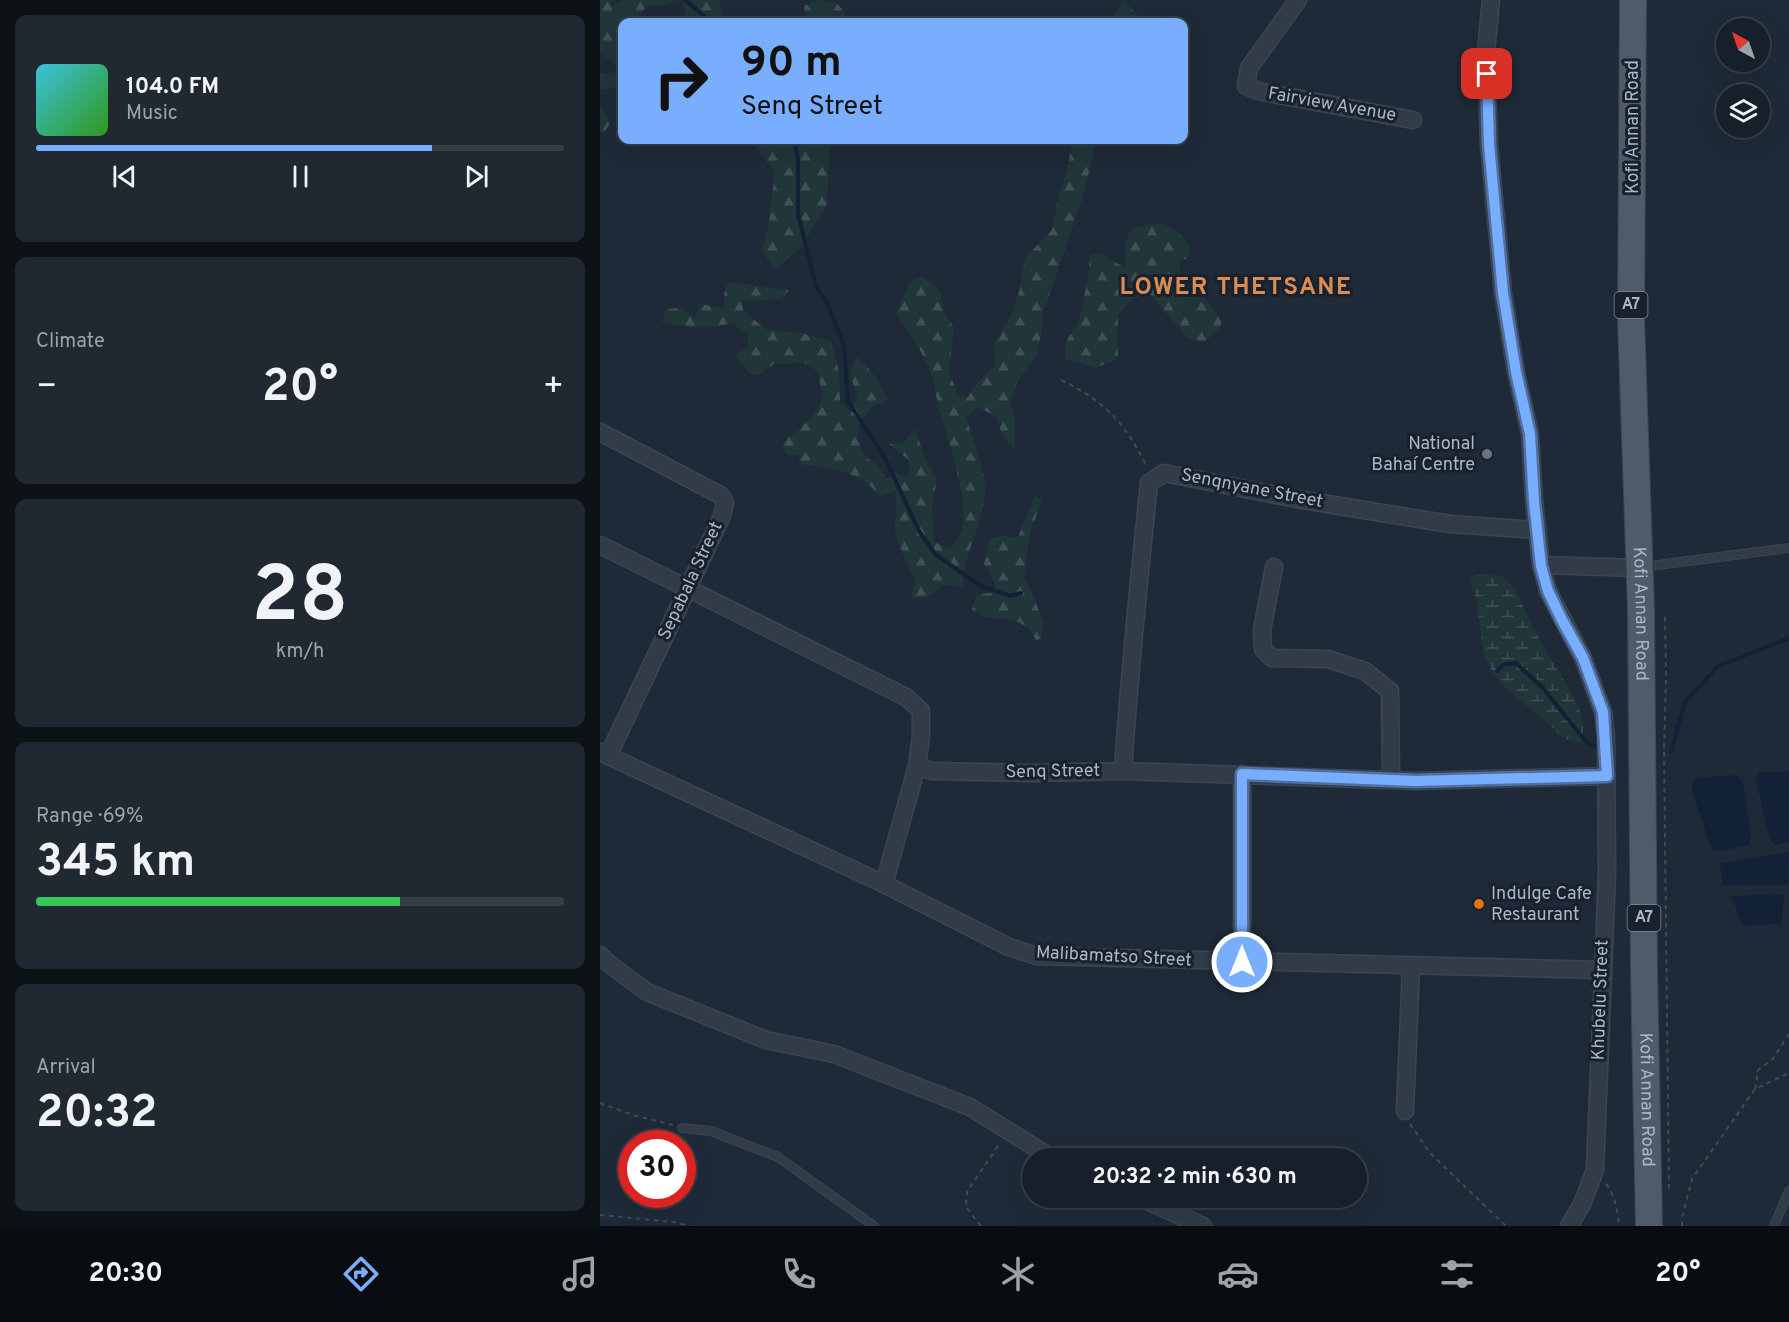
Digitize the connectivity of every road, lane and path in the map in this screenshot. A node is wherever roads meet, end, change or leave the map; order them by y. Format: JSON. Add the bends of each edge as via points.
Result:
{"nodes":[{"id":1,"x":1298,"y":0,"type":"edge"},
{"id":2,"x":1491,"y":0,"type":"edge"},
{"id":3,"x":1633,"y":0,"type":"edge"},
{"id":4,"x":1413,"y":120,"type":"dead end"},
{"id":5,"x":1061,"y":380,"type":"dead end"},
{"id":6,"x":600,"y":432,"type":"edge"},
{"id":7,"x":1153,"y":480,"type":"junction"},
{"id":8,"x":1537,"y":530,"type":"junction"},
{"id":9,"x":600,"y":545,"type":"edge"},
{"id":10,"x":1789,"y":548,"type":"edge"},
{"id":11,"x":1541,"y":566,"type":"junction"},
{"id":12,"x":1274,"y":567,"type":"dead end"},
{"id":13,"x":1639,"y":568,"type":"junction"},
{"id":14,"x":688,"y":589,"type":"junction"},
{"id":15,"x":1665,"y":617,"type":"dead end"},
{"id":16,"x":604,"y":754,"type":"edge"},
{"id":17,"x":917,"y":766,"type":"junction"},
{"id":18,"x":1123,"y":771,"type":"junction"},
{"id":19,"x":1242,"y":774,"type":"junction"},
{"id":20,"x":1607,"y":776,"type":"junction"},
{"id":21,"x":1391,"y":780,"type":"junction"},
{"id":22,"x":884,"y":884,"type":"junction"},
{"id":23,"x":600,"y":955,"type":"edge"},
{"id":24,"x":1242,"y":962,"type":"junction"},
{"id":25,"x":1411,"y":966,"type":"junction"},
{"id":26,"x":1602,"y":970,"type":"junction"},
{"id":27,"x":1789,"y":1034,"type":"edge"},
{"id":28,"x":1789,"y":1073,"type":"edge"},
{"id":29,"x":1755,"y":1089,"type":"junction"},
{"id":30,"x":600,"y":1103,"type":"edge"},
{"id":31,"x":1405,"y":1111,"type":"joint"},
{"id":32,"x":682,"y":1128,"type":"joint"},
{"id":33,"x":1009,"y":1131,"type":"junction"},
{"id":34,"x":1036,"y":1148,"type":"edge"},
{"id":35,"x":1595,"y":1170,"type":"junction"},
{"id":36,"x":1789,"y":1191,"type":"edge"},
{"id":37,"x":1669,"y":1197,"type":"dead end"},
{"id":38,"x":1163,"y":1208,"type":"edge"},
{"id":39,"x":600,"y":1215,"type":"edge"},
{"id":40,"x":690,"y":1226,"type":"edge"},
{"id":41,"x":874,"y":1226,"type":"edge"},
{"id":42,"x":981,"y":1226,"type":"edge"},
{"id":43,"x":1203,"y":1226,"type":"edge"},
{"id":44,"x":1506,"y":1226,"type":"edge"},
{"id":45,"x":1569,"y":1226,"type":"edge"},
{"id":46,"x":1619,"y":1226,"type":"edge"},
{"id":47,"x":1649,"y":1226,"type":"edge"},
{"id":48,"x":1682,"y":1226,"type":"edge"},
{"id":49,"x":1774,"y":1226,"type":"edge"}],
"edges":[{"from":1,"to":4,"type":"street","name":"Fairview Avenue","via":[[1249,68],[1246,86],[1258,92]]},
{"from":2,"to":8,"type":"street","name":"Khubelu Street","via":[[1486,51],[1489,145],[1503,293],[1530,434]]},
{"from":3,"to":13,"type":"main road","name":"Kofi Annan Road","number":"A7","via":[[1631,319]]},
{"from":5,"to":7,"type":"path","via":[[1085,392],[1115,417]]},
{"from":6,"to":14,"type":"street","name":"Sepabala Street","via":[[720,495],[725,502]]},
{"from":7,"to":8,"type":"street","name":"Senqnyane Street","via":[[1164,473],[1450,524]]},
{"from":7,"to":18,"type":"street","name":"Senqnyane Street","via":[[1149,483],[1132,640]]},
{"from":8,"to":11,"type":"street","name":"Khubelu Street"},
{"from":9,"to":14,"type":"street"},
{"from":10,"to":13,"type":"lane"},
{"from":11,"to":13,"type":"street"},
{"from":11,"to":20,"type":"street","name":"Khubelu Street","via":[[1548,591],[1583,658],[1603,712]]},
{"from":12,"to":21,"type":"street","via":[[1262,630],[1263,649],[1272,658],[1328,660],[1365,671],[1390,691]]},
{"from":13,"to":47,"type":"main road","name":"Kofi Annan Road","number":"A7"},
{"from":14,"to":16,"type":"street","name":"Sepabala Street"},
{"from":14,"to":17,"type":"street","via":[[906,697],[921,711]]},
{"from":15,"to":37,"type":"path"},
{"from":16,"to":22,"type":"street","name":"Malibamatso Street"},
{"from":17,"to":18,"type":"street","name":"Senq Street","via":[[932,771]]},
{"from":17,"to":22,"type":"street"},
{"from":18,"to":19,"type":"street","name":"Senq Street"},
{"from":19,"to":21,"type":"street","name":"Senq Street"},
{"from":19,"to":24,"type":"street"},
{"from":20,"to":21,"type":"street","name":"Senq Street"},
{"from":20,"to":26,"type":"street","name":"Khubelu Street"},
{"from":22,"to":24,"type":"street","name":"Malibamatso Street","via":[[1009,947],[1037,956]]},
{"from":23,"to":33,"type":"street","via":[[647,992],[766,1040],[834,1054],[910,1083],[970,1107]]},
{"from":24,"to":25,"type":"street","name":"Malibamatso Street"},
{"from":25,"to":26,"type":"street","name":"Malibamatso Street"},
{"from":25,"to":31,"type":"street"},
{"from":26,"to":35,"type":"street","name":"Khubelu Street"},
{"from":27,"to":29,"type":"path","via":[[1773,1059],[1758,1070]]},
{"from":28,"to":29,"type":"path"},
{"from":29,"to":48,"type":"path","via":[[1692,1179]]},
{"from":30,"to":32,"type":"path"},
{"from":31,"to":44,"type":"path","via":[[1412,1129],[1430,1153]]},
{"from":32,"to":41,"type":"lane","via":[[711,1131],[778,1157]]},
{"from":33,"to":34,"type":"street"},
{"from":33,"to":42,"type":"path","via":[[967,1192],[966,1207]]},
{"from":35,"to":45,"type":"street","name":"Khubelu Street"},
{"from":35,"to":46,"type":"path","via":[[1610,1189]]},
{"from":36,"to":49,"type":"lane"},
{"from":38,"to":43,"type":"street"},
{"from":39,"to":40,"type":"path"}]}
